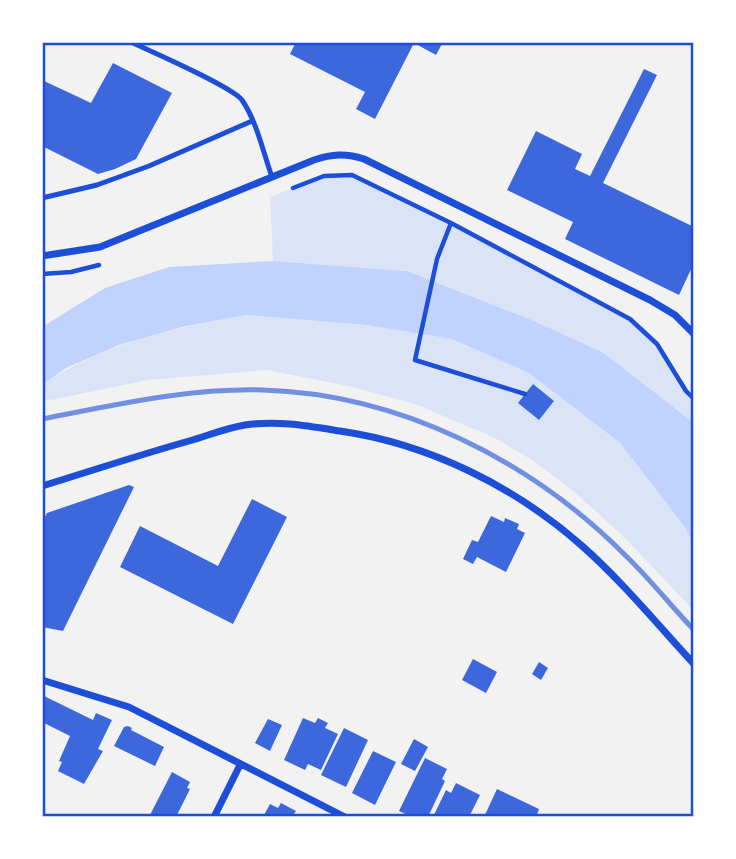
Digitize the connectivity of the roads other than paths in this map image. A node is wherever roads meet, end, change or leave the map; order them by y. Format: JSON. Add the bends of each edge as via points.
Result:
{"nodes":[{"id":1,"x":131,"y":42,"type":"edge"},
{"id":2,"x":252,"y":121,"type":"junction"},
{"id":3,"x":272,"y":177,"type":"junction"},
{"id":4,"x":42,"y":198,"type":"edge"},
{"id":5,"x":42,"y":256,"type":"edge"},
{"id":6,"x":694,"y":334,"type":"edge"},
{"id":7,"x":42,"y":486,"type":"edge"},
{"id":8,"x":694,"y":664,"type":"edge"},
{"id":9,"x":42,"y":680,"type":"edge"},
{"id":10,"x":240,"y":765,"type":"junction"},
{"id":11,"x":214,"y":817,"type":"edge"},
{"id":12,"x":345,"y":817,"type":"edge"}],
"edges":[{"from":1,"to":2,"type":"lane","via":[[241,98]]},
{"from":2,"to":3,"type":"lane"},
{"from":2,"to":4,"type":"lane","via":[[149,166]]},
{"from":3,"to":5,"type":"street","via":[[100,247]]},
{"from":3,"to":6,"type":"street","via":[[327,155],[365,159],[650,300]]},
{"from":7,"to":8,"type":"street","via":[[244,425],[298,425],[398,443],[477,475],[548,519],[612,575]]},
{"from":9,"to":10,"type":"street","via":[[129,707]]},
{"from":10,"to":11,"type":"street"},
{"from":10,"to":12,"type":"street"}]}
